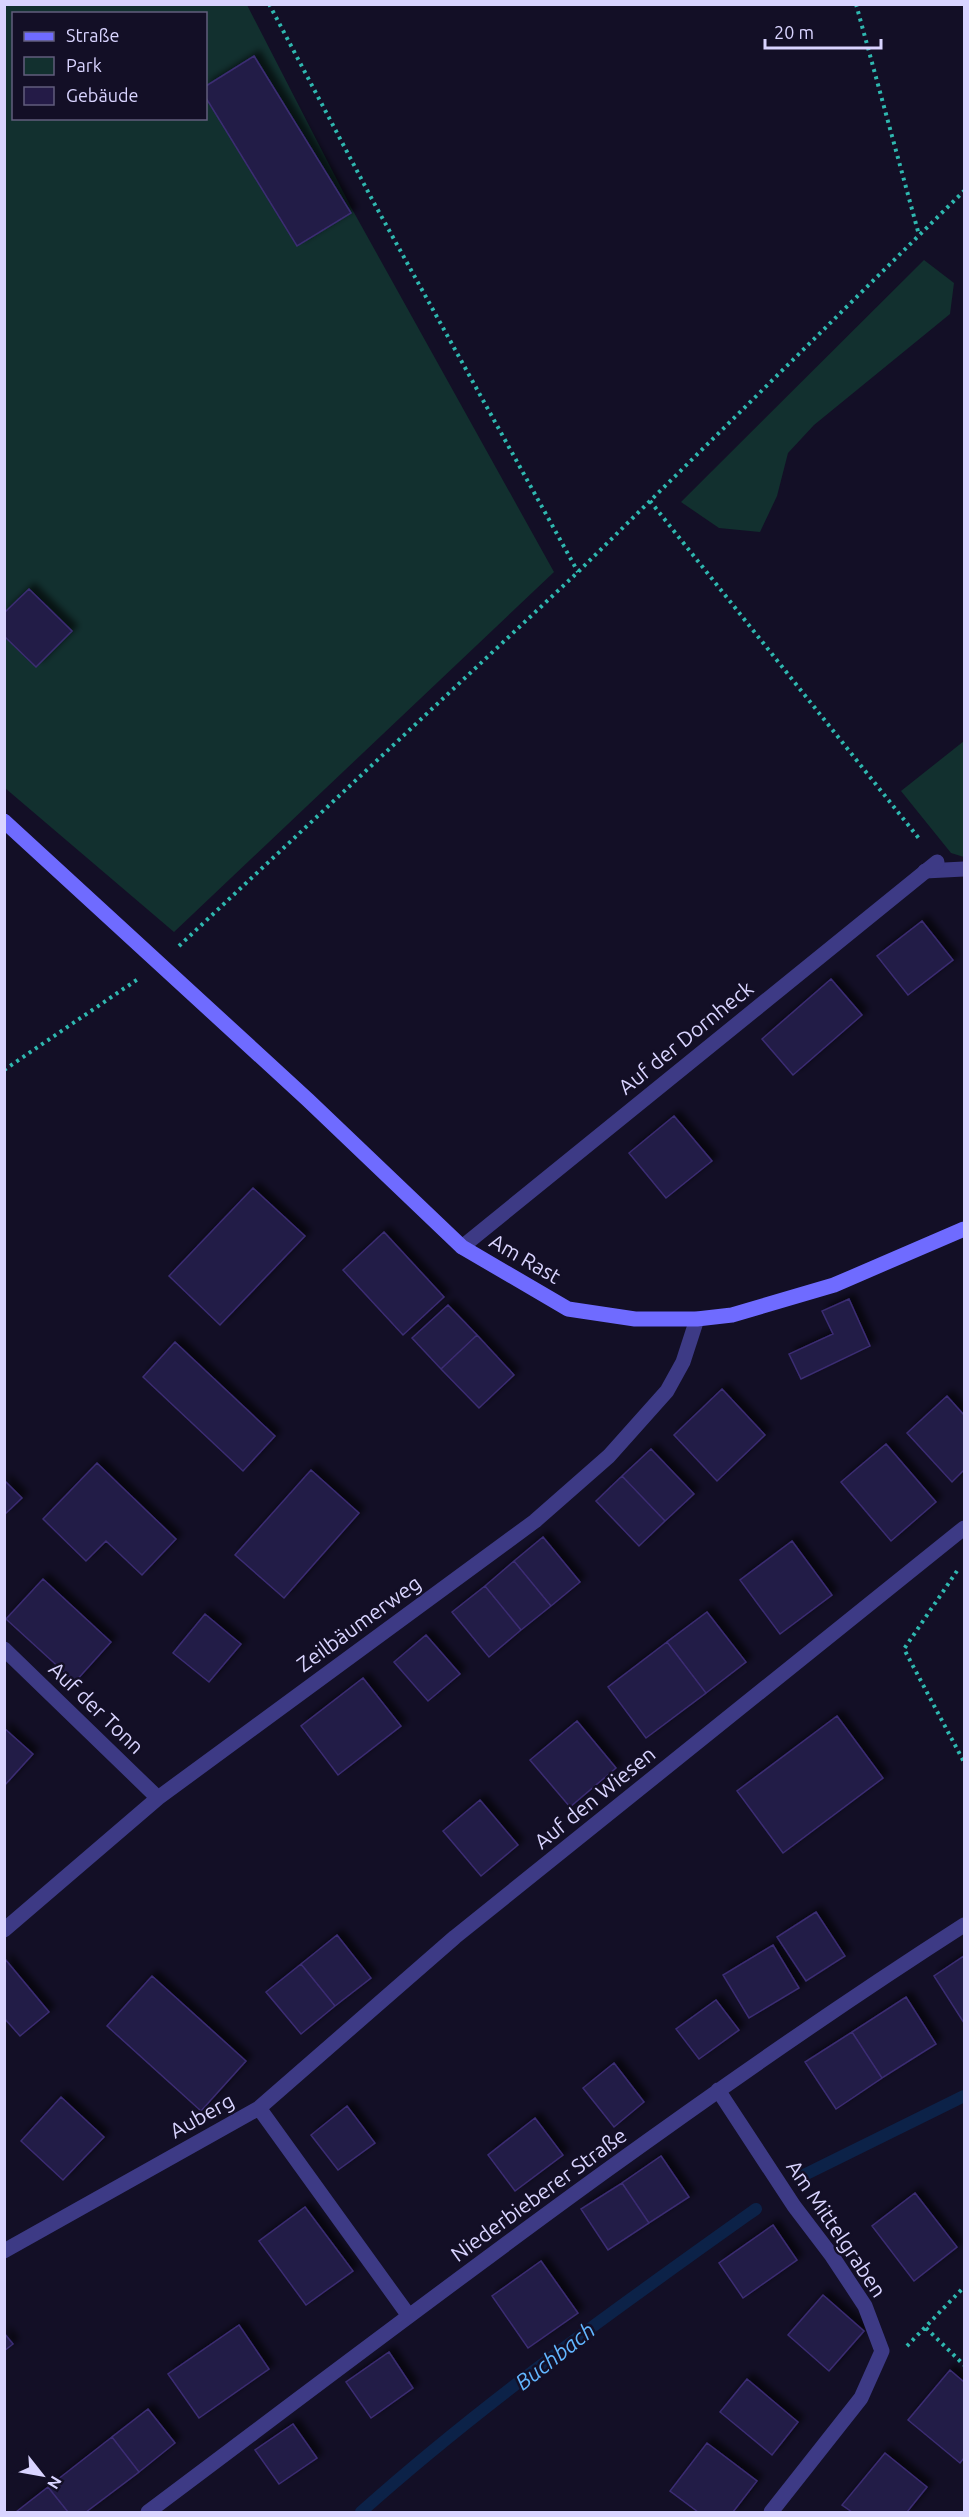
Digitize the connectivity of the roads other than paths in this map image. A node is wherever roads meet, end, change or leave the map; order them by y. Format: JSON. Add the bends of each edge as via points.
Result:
{"nodes":[{"id":1,"x":4,"y":821,"type":"edge"},
{"id":2,"x":964,"y":869,"type":"edge"},
{"id":3,"x":964,"y":1230,"type":"edge"},
{"id":4,"x":462,"y":1247,"type":"junction"},
{"id":5,"x":697,"y":1319,"type":"junction"},
{"id":6,"x":964,"y":1528,"type":"edge"},
{"id":7,"x":4,"y":1649,"type":"edge"},
{"id":8,"x":158,"y":1798,"type":"junction"},
{"id":9,"x":964,"y":1925,"type":"edge"},
{"id":10,"x":4,"y":1930,"type":"edge"},
{"id":11,"x":718,"y":2090,"type":"junction"},
{"id":12,"x":259,"y":2108,"type":"junction"},
{"id":13,"x":4,"y":2251,"type":"edge"},
{"id":14,"x":409,"y":2316,"type":"junction"},
{"id":15,"x":148,"y":2512,"type":"edge"},
{"id":16,"x":771,"y":2512,"type":"edge"}],
"edges":[{"from":1,"to":4,"type":"street","name":"Am Rast","via":[[343,1132]]},
{"from":2,"to":4,"type":"street","name":"Auf der Dornheck","via":[[931,866]]},
{"from":3,"to":5,"type":"street","name":"Am Rast","via":[[834,1285],[732,1314]]},
{"from":4,"to":5,"type":"street","name":"Am Rast","via":[[568,1309],[635,1318]]},
{"from":5,"to":8,"type":"street","name":"Zeilbäumerweg","via":[[683,1362],[667,1390],[609,1456],[535,1521]]},
{"from":6,"to":12,"type":"street","name":"Auf den Wiesen","via":[[455,1937]]},
{"from":7,"to":8,"type":"street","name":"Auf der Tonn"},
{"from":8,"to":10,"type":"street","name":"Zeilbäumerweg"},
{"from":9,"to":11,"type":"street","name":"Niederbieberer Straße"},
{"from":11,"to":14,"type":"street","name":"Niederbieberer Straße"},
{"from":11,"to":16,"type":"street","name":"Am Mittelgraben","via":[[865,2306],[882,2351],[861,2398]]},
{"from":12,"to":13,"type":"street","name":"Auberg"},
{"from":12,"to":14,"type":"street","name":"Auberg"},
{"from":14,"to":15,"type":"street","name":"Niederbieberer Straße"}]}
